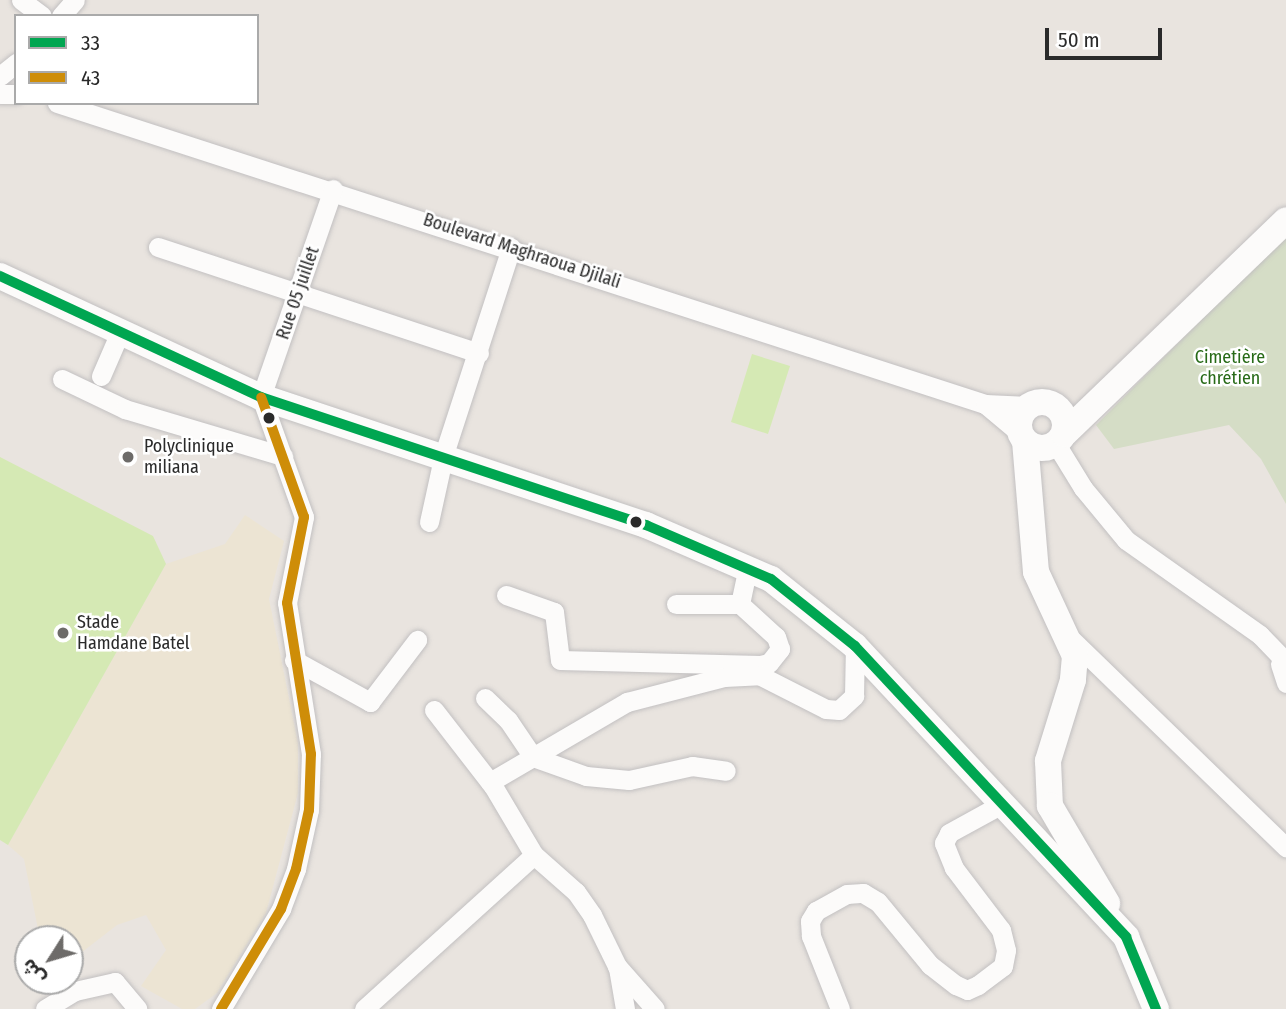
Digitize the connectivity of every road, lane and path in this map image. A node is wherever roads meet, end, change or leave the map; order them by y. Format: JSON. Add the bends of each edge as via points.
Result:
{"nodes":[{"id":1,"x":21,"y":0,"type":"edge"},
{"id":2,"x":75,"y":0,"type":"edge"},
{"id":3,"x":39,"y":14,"type":"edge"},
{"id":4,"x":63,"y":14,"type":"edge"},
{"id":5,"x":14,"y":65,"type":"edge"},
{"id":6,"x":0,"y":76,"type":"edge"},
{"id":7,"x":63,"y":105,"type":"edge"},
{"id":8,"x":333,"y":189,"type":"junction"},
{"id":9,"x":1286,"y":220,"type":"edge"},
{"id":10,"x":158,"y":247,"type":"dead end"},
{"id":11,"x":511,"y":248,"type":"junction"},
{"id":12,"x":0,"y":276,"type":"edge"},
{"id":13,"x":298,"y":293,"type":"junction"},
{"id":14,"x":120,"y":332,"type":"junction"},
{"id":15,"x":479,"y":353,"type":"junction"},
{"id":16,"x":101,"y":376,"type":"dead end"},
{"id":17,"x":62,"y":379,"type":"dead end"},
{"id":18,"x":1114,"y":385,"type":"junction"},
{"id":19,"x":261,"y":397,"type":"junction"},
{"id":20,"x":985,"y":404,"type":"junction"},
{"id":21,"x":1037,"y":404,"type":"junction"},
{"id":22,"x":1043,"y":440,"type":"junction"},
{"id":23,"x":444,"y":454,"type":"junction"},
{"id":24,"x":283,"y":456,"type":"junction"},
{"id":25,"x":429,"y":522,"type":"dead end"},
{"id":26,"x":748,"y":566,"type":"junction"},
{"id":27,"x":506,"y":595,"type":"dead end"},
{"id":28,"x":676,"y":604,"type":"dead end"},
{"id":29,"x":740,"y":604,"type":"junction"},
{"id":30,"x":1070,"y":638,"type":"junction"},
{"id":31,"x":417,"y":640,"type":"dead end"},
{"id":32,"x":1277,"y":643,"type":"edge"},
{"id":33,"x":855,"y":646,"type":"junction"},
{"id":34,"x":294,"y":660,"type":"junction"},
{"id":35,"x":1285,"y":670,"type":"edge"},
{"id":36,"x":485,"y":698,"type":"dead end"},
{"id":37,"x":434,"y":710,"type":"dead end"},
{"id":38,"x":533,"y":757,"type":"junction"},
{"id":39,"x":726,"y":771,"type":"dead end"},
{"id":40,"x":490,"y":782,"type":"junction"},
{"id":41,"x":1002,"y":804,"type":"junction"},
{"id":42,"x":1286,"y":847,"type":"edge"},
{"id":43,"x":534,"y":855,"type":"junction"},
{"id":44,"x":1126,"y":937,"type":"junction"},
{"id":45,"x":617,"y":966,"type":"junction"},
{"id":46,"x":965,"y":999,"type":"edge"},
{"id":47,"x":45,"y":1009,"type":"edge"},
{"id":48,"x":138,"y":1009,"type":"edge"},
{"id":49,"x":221,"y":1009,"type":"edge"},
{"id":50,"x":364,"y":1009,"type":"edge"},
{"id":51,"x":625,"y":1009,"type":"edge"},
{"id":52,"x":655,"y":1009,"type":"edge"},
{"id":53,"x":840,"y":1009,"type":"edge"},
{"id":54,"x":1156,"y":1009,"type":"edge"}],
"edges":[{"from":1,"to":3,"type":"street"},
{"from":2,"to":4,"type":"street"},
{"from":5,"to":6,"type":"street"},
{"from":7,"to":8,"type":"street","name":"Boulevard Maghraoua Djilali"},
{"from":8,"to":11,"type":"street","name":"Boulevard Maghraoua Djilali"},
{"from":8,"to":13,"type":"street","name":"Rue 05 juillet"},
{"from":9,"to":18,"type":"main road"},
{"from":10,"to":13,"type":"street"},
{"from":11,"to":15,"type":"street"},
{"from":11,"to":20,"type":"street","name":"Boulevard Maghraoua Djilali"},
{"from":12,"to":14,"type":"main road"},
{"from":13,"to":15,"type":"street"},
{"from":13,"to":19,"type":"street","name":"Rue 05 juillet"},
{"from":14,"to":16,"type":"street"},
{"from":14,"to":19,"type":"main road"},
{"from":15,"to":23,"type":"street"},
{"from":17,"to":24,"type":"street","via":[[125,410]]},
{"from":18,"to":21,"type":"main road"},
{"from":18,"to":22,"type":"main road"},
{"from":19,"to":23,"type":"main road"},
{"from":19,"to":24,"type":"street"},
{"from":20,"to":21,"type":"street"},
{"from":20,"to":22,"type":"street"},
{"from":21,"to":22,"type":"main road","via":[[1020,418]]},
{"from":21,"to":22,"type":"main road","via":[[1060,410]]},
{"from":22,"to":30,"type":"main road","via":[[1030,521],[1036,572]]},
{"from":22,"to":32,"type":"street","via":[[1126,540]]},
{"from":23,"to":25,"type":"street"},
{"from":23,"to":26,"type":"main road"},
{"from":24,"to":34,"type":"street","via":[[304,517],[288,603]]},
{"from":26,"to":29,"type":"street"},
{"from":26,"to":33,"type":"main road"},
{"from":27,"to":29,"type":"street","via":[[554,612],[560,660],[769,663],[780,649],[776,637]]},
{"from":28,"to":29,"type":"street"},
{"from":30,"to":42,"type":"street"},
{"from":30,"to":44,"type":"main road","via":[[1073,680],[1048,761],[1050,806]]},
{"from":31,"to":34,"type":"street","via":[[370,702]]},
{"from":32,"to":35,"type":"street"},
{"from":33,"to":38,"type":"street","via":[[854,696],[839,710],[826,709],[759,675],[724,677],[626,702]]},
{"from":33,"to":41,"type":"main road"},
{"from":34,"to":49,"type":"street","via":[[311,754],[309,810],[296,869],[281,909]]},
{"from":36,"to":38,"type":"street","via":[[508,720]]},
{"from":37,"to":40,"type":"street"},
{"from":38,"to":39,"type":"street","via":[[607,780],[629,780],[692,766]]},
{"from":38,"to":40,"type":"street"},
{"from":40,"to":43,"type":"street"},
{"from":41,"to":44,"type":"main road"},
{"from":41,"to":46,"type":"street","via":[[949,833],[944,843],[954,868],[1001,930],[1006,950],[1003,965]]},
{"from":43,"to":45,"type":"street","via":[[576,892],[605,936]]},
{"from":43,"to":50,"type":"street"},
{"from":44,"to":54,"type":"main road"},
{"from":45,"to":51,"type":"street"},
{"from":45,"to":52,"type":"street"},
{"from":46,"to":53,"type":"street","via":[[878,902],[863,893],[847,894],[816,911],[810,921],[811,936]]},
{"from":47,"to":48,"type":"street","via":[[75,991],[115,982]]}]}
